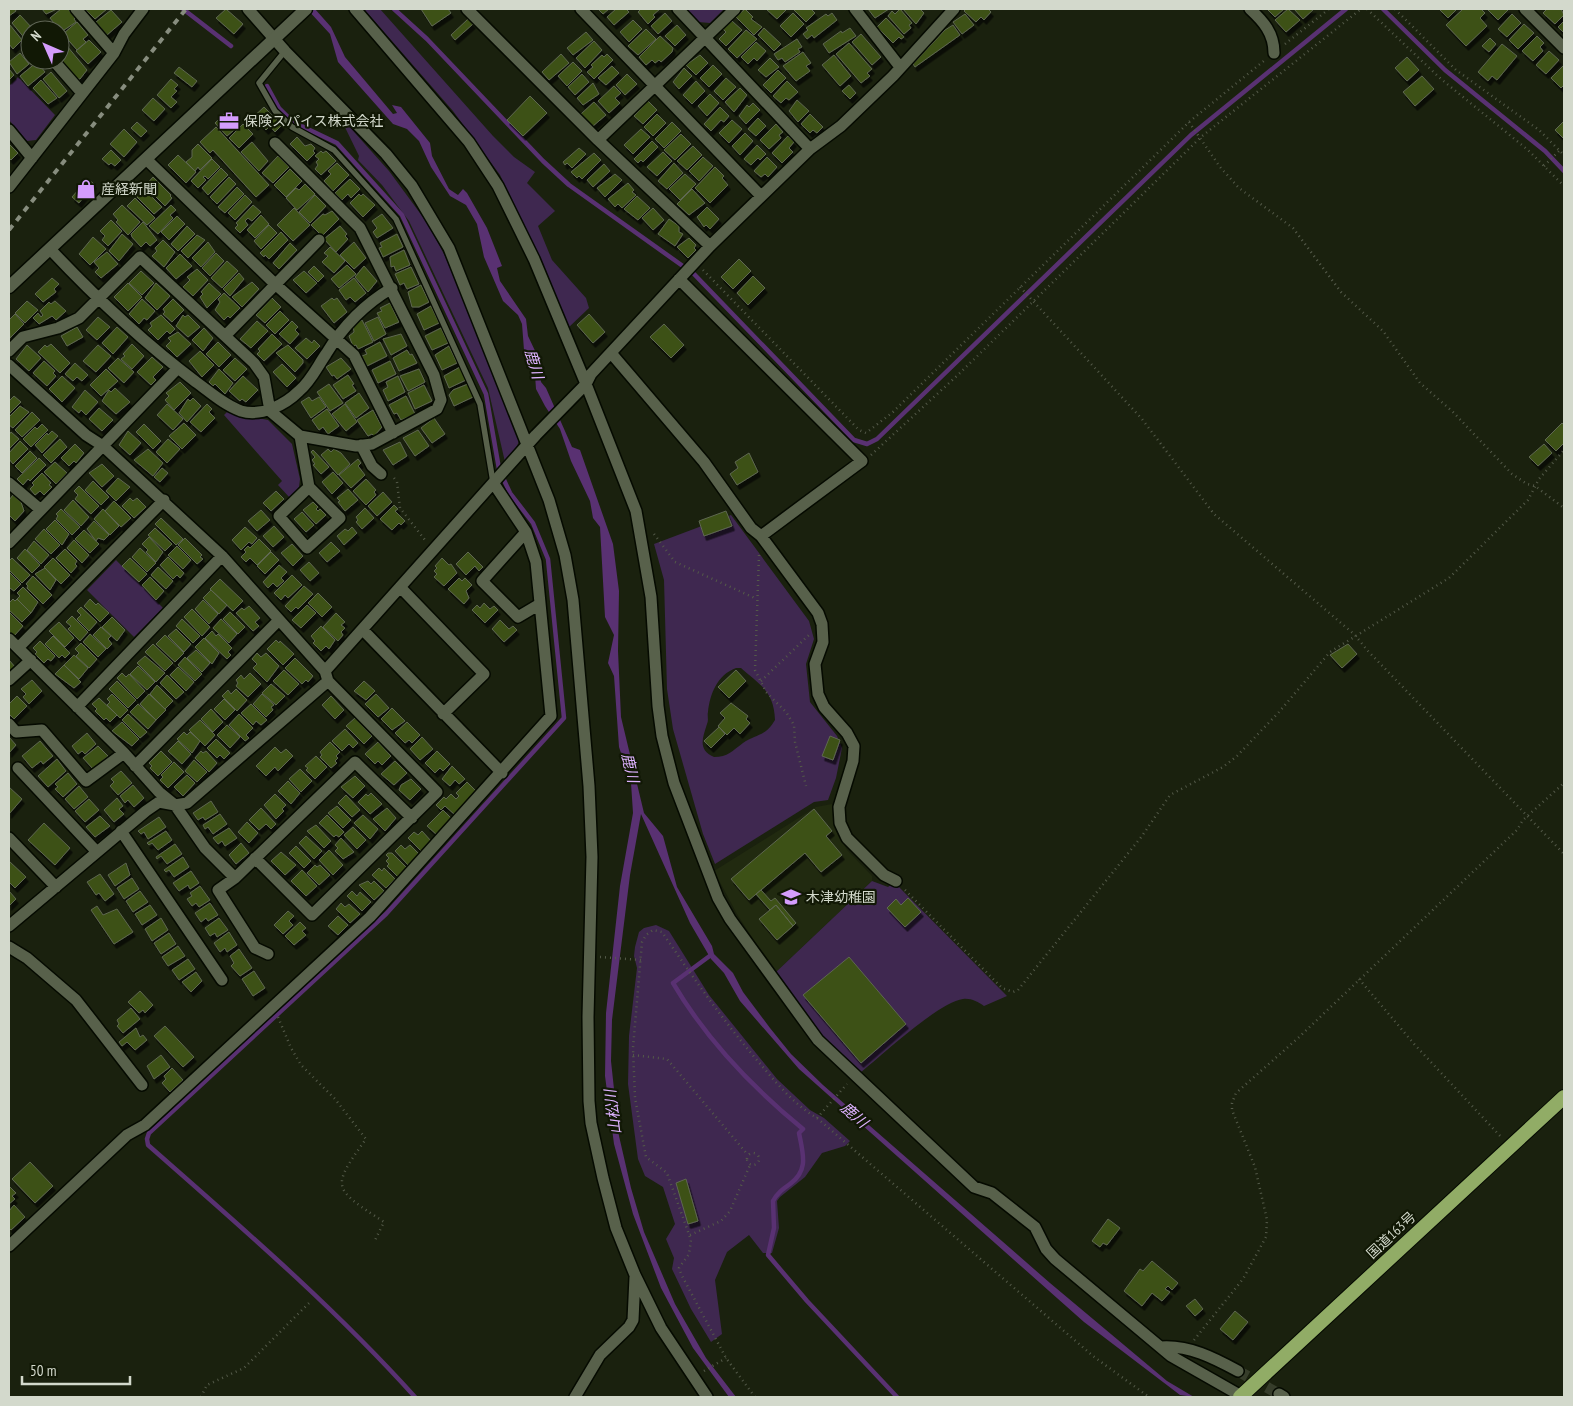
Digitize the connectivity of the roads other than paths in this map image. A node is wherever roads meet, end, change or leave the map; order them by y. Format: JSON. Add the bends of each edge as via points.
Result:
{"nodes":[{"id":1,"x":76,"y":9,"type":"edge"},
{"id":2,"x":143,"y":9,"type":"edge"},
{"id":3,"x":248,"y":9,"type":"edge"},
{"id":4,"x":306,"y":9,"type":"edge"},
{"id":5,"x":355,"y":9,"type":"edge"},
{"id":6,"x":467,"y":9,"type":"edge"},
{"id":7,"x":581,"y":9,"type":"edge"},
{"id":8,"x":678,"y":9,"type":"edge"},
{"id":9,"x":735,"y":9,"type":"edge"},
{"id":10,"x":854,"y":9,"type":"edge"},
{"id":11,"x":954,"y":9,"type":"edge"},
{"id":12,"x":1250,"y":9,"type":"edge"},
{"id":13,"x":1529,"y":10,"type":"edge"},
{"id":14,"x":279,"y":35,"type":"junction"},
{"id":15,"x":705,"y":38,"type":"junction"},
{"id":16,"x":1564,"y":48,"type":"edge"},
{"id":17,"x":285,"y":51,"type":"junction"},
{"id":18,"x":114,"y":53,"type":"junction"},
{"id":19,"x":1274,"y":53,"type":"road end"},
{"id":20,"x":900,"y":67,"type":"junction"},
{"id":21,"x":62,"y":70,"type":"edge"},
{"id":22,"x":654,"y":86,"type":"junction"},
{"id":23,"x":82,"y":92,"type":"junction"},
{"id":24,"x":9,"y":130,"type":"edge"},
{"id":25,"x":598,"y":140,"type":"junction"},
{"id":26,"x":275,"y":143,"type":"dead end"},
{"id":27,"x":810,"y":148,"type":"junction"},
{"id":28,"x":32,"y":158,"type":"junction"},
{"id":29,"x":146,"y":159,"type":"junction"},
{"id":30,"x":9,"y":186,"type":"edge"},
{"id":31,"x":761,"y":196,"type":"junction"},
{"id":32,"x":319,"y":240,"type":"dead end"},
{"id":33,"x":710,"y":246,"type":"junction"},
{"id":34,"x":50,"y":249,"type":"junction"},
{"id":35,"x":680,"y":277,"type":"junction"},
{"id":36,"x":274,"y":283,"type":"junction"},
{"id":37,"x":9,"y":287,"type":"edge"},
{"id":38,"x":392,"y":288,"type":"junction"},
{"id":39,"x":97,"y":299,"type":"junction"},
{"id":40,"x":226,"y":335,"type":"junction"},
{"id":41,"x":335,"y":340,"type":"junction"},
{"id":42,"x":9,"y":351,"type":"edge"},
{"id":43,"x":611,"y":353,"type":"junction"},
{"id":44,"x":9,"y":365,"type":"edge"},
{"id":45,"x":178,"y":368,"type":"junction"},
{"id":46,"x":586,"y":384,"type":"junction"},
{"id":47,"x":270,"y":411,"type":"junction"},
{"id":48,"x":393,"y":433,"type":"junction"},
{"id":49,"x":300,"y":436,"type":"junction"},
{"id":50,"x":360,"y":445,"type":"junction"},
{"id":51,"x":103,"y":446,"type":"junction"},
{"id":52,"x":527,"y":447,"type":"junction"},
{"id":53,"x":381,"y":474,"type":"road end"},
{"id":54,"x":9,"y":483,"type":"edge"},
{"id":55,"x":494,"y":484,"type":"junction"},
{"id":56,"x":309,"y":487,"type":"junction"},
{"id":57,"x":164,"y":500,"type":"junction"},
{"id":58,"x":41,"y":510,"type":"junction"},
{"id":59,"x":526,"y":532,"type":"junction"},
{"id":60,"x":761,"y":536,"type":"junction"},
{"id":61,"x":9,"y":543,"type":"edge"},
{"id":62,"x":222,"y":556,"type":"junction"},
{"id":63,"x":401,"y":588,"type":"junction"},
{"id":64,"x":540,"y":604,"type":"junction"},
{"id":65,"x":279,"y":620,"type":"junction"},
{"id":66,"x":363,"y":630,"type":"junction"},
{"id":67,"x":9,"y":639,"type":"edge"},
{"id":68,"x":18,"y":648,"type":"junction"},
{"id":69,"x":31,"y":660,"type":"junction"},
{"id":70,"x":327,"y":676,"type":"junction"},
{"id":71,"x":9,"y":680,"type":"edge"},
{"id":72,"x":77,"y":707,"type":"junction"},
{"id":73,"x":443,"y":714,"type":"junction"},
{"id":74,"x":9,"y":724,"type":"edge"},
{"id":75,"x":124,"y":753,"type":"junction"},
{"id":76,"x":134,"y":766,"type":"junction"},
{"id":77,"x":18,"y":768,"type":"dead end"},
{"id":78,"x":502,"y":773,"type":"junction"},
{"id":79,"x":175,"y":805,"type":"junction"},
{"id":80,"x":412,"y":818,"type":"junction"},
{"id":81,"x":121,"y":831,"type":"junction"},
{"id":82,"x":9,"y":838,"type":"edge"},
{"id":83,"x":97,"y":852,"type":"junction"},
{"id":84,"x":255,"y":858,"type":"junction"},
{"id":85,"x":235,"y":878,"type":"junction"},
{"id":86,"x":896,"y":881,"type":"road end"},
{"id":87,"x":56,"y":887,"type":"junction"},
{"id":88,"x":9,"y":926,"type":"edge"},
{"id":89,"x":9,"y":947,"type":"edge"},
{"id":90,"x":268,"y":954,"type":"dead end"},
{"id":91,"x":222,"y":980,"type":"dead end"},
{"id":92,"x":142,"y":1085,"type":"dead end"},
{"id":93,"x":1564,"y":1097,"type":"edge"},
{"id":94,"x":9,"y":1246,"type":"edge"},
{"id":95,"x":635,"y":1275,"type":"junction"},
{"id":96,"x":1162,"y":1347,"type":"junction"},
{"id":97,"x":1238,"y":1371,"type":"tunnel mouth"},
{"id":98,"x":575,"y":1397,"type":"edge"},
{"id":99,"x":707,"y":1397,"type":"edge"},
{"id":100,"x":1241,"y":1397,"type":"edge"}],
"edges":[{"from":1,"to":18,"type":"street"},
{"from":2,"to":18,"type":"street"},
{"from":3,"to":14,"type":"street"},
{"from":4,"to":14,"type":"street"},
{"from":5,"to":46,"type":"street","via":[[468,142],[498,186],[534,259]]},
{"from":6,"to":25,"type":"street"},
{"from":7,"to":22,"type":"street"},
{"from":8,"to":15,"type":"street"},
{"from":9,"to":15,"type":"street"},
{"from":10,"to":20,"type":"street"},
{"from":11,"to":20,"type":"street"},
{"from":12,"to":19,"type":"street","via":[[1272,36]]},
{"from":13,"to":16,"type":"street"},
{"from":14,"to":17,"type":"street"},
{"from":14,"to":29,"type":"street"},
{"from":15,"to":22,"type":"street"},
{"from":15,"to":27,"type":"street"},
{"from":17,"to":52,"type":"street","via":[[386,154],[432,216],[450,248]]},
{"from":17,"to":55,"type":"lane","via":[[259,83],[275,111],[292,127],[334,150],[396,219],[480,404]]},
{"from":18,"to":23,"type":"street"},
{"from":20,"to":27,"type":"street","via":[[841,126]]},
{"from":21,"to":23,"type":"street"},
{"from":22,"to":25,"type":"street"},
{"from":22,"to":31,"type":"street"},
{"from":23,"to":28,"type":"street"},
{"from":24,"to":28,"type":"street"},
{"from":25,"to":33,"type":"street"},
{"from":26,"to":38,"type":"street","via":[[360,228]]},
{"from":27,"to":31,"type":"street"},
{"from":28,"to":30,"type":"street"},
{"from":29,"to":34,"type":"street"},
{"from":29,"to":36,"type":"street"},
{"from":31,"to":33,"type":"street"},
{"from":32,"to":36,"type":"street"},
{"from":33,"to":35,"type":"street"},
{"from":34,"to":37,"type":"street"},
{"from":34,"to":39,"type":"street"},
{"from":35,"to":43,"type":"street"},
{"from":35,"to":60,"type":"street","via":[[862,461]]},
{"from":36,"to":40,"type":"street"},
{"from":36,"to":41,"type":"street"},
{"from":38,"to":41,"type":"street","via":[[355,314]]},
{"from":38,"to":48,"type":"street","via":[[434,375],[440,400],[437,409]]},
{"from":39,"to":40,"type":"street","via":[[140,257]]},
{"from":39,"to":42,"type":"street","via":[[79,318],[58,328],[23,337]]},
{"from":39,"to":45,"type":"street"},
{"from":40,"to":47,"type":"street","via":[[264,377]]},
{"from":41,"to":47,"type":"street","via":[[312,378],[299,392]]},
{"from":41,"to":48,"type":"street","via":[[354,355]]},
{"from":43,"to":46,"type":"street","via":[[590,374]]},
{"from":43,"to":60,"type":"street","via":[[704,462],[751,528]]},
{"from":44,"to":51,"type":"street","via":[[86,435]]},
{"from":45,"to":47,"type":"street","via":[[222,401],[242,411]]},
{"from":45,"to":51,"type":"street"},
{"from":46,"to":52,"type":"street"},
{"from":46,"to":96,"type":"street","via":[[636,512],[651,597],[662,736],[674,782],[707,873],[730,919],[800,1017],[843,1065],[974,1187],[992,1193],[1035,1227],[1055,1259]]},
{"from":47,"to":49,"type":"street"},
{"from":48,"to":50,"type":"street","via":[[372,444]]},
{"from":49,"to":50,"type":"street"},
{"from":49,"to":56,"type":"street"},
{"from":50,"to":53,"type":"street","via":[[372,466]]},
{"from":51,"to":57,"type":"street"},
{"from":51,"to":58,"type":"street"},
{"from":52,"to":55,"type":"street"},
{"from":52,"to":95,"type":"street","via":[[558,525],[573,600],[592,857],[588,1076],[592,1124],[616,1228]]},
{"from":54,"to":58,"type":"street"},
{"from":55,"to":59,"type":"street"},
{"from":55,"to":63,"type":"street"},
{"from":56,"to":56,"type":"street","via":[[279,516],[307,548],[340,518]]},
{"from":57,"to":62,"type":"street"},
{"from":57,"to":68,"type":"street"},
{"from":58,"to":61,"type":"street"},
{"from":59,"to":64,"type":"street","via":[[536,562]]},
{"from":59,"to":64,"type":"street","via":[[482,581],[518,617]]},
{"from":60,"to":86,"type":"street","via":[[822,622],[824,634],[815,664],[818,694],[854,746],[839,807],[840,823],[851,842],[884,875]]},
{"from":62,"to":65,"type":"street"},
{"from":62,"to":72,"type":"street"},
{"from":63,"to":66,"type":"street"},
{"from":63,"to":73,"type":"street","via":[[484,674]]},
{"from":64,"to":78,"type":"street","via":[[551,716]]},
{"from":65,"to":70,"type":"street"},
{"from":65,"to":76,"type":"street"},
{"from":66,"to":70,"type":"street"},
{"from":66,"to":73,"type":"street"},
{"from":67,"to":68,"type":"street"},
{"from":68,"to":69,"type":"street"},
{"from":69,"to":71,"type":"street"},
{"from":69,"to":72,"type":"street"},
{"from":70,"to":79,"type":"street","via":[[187,803]]},
{"from":70,"to":80,"type":"street","via":[[437,792]]},
{"from":72,"to":75,"type":"street"},
{"from":73,"to":78,"type":"street"},
{"from":74,"to":75,"type":"street","via":[[16,732],[42,730],[86,781]]},
{"from":75,"to":76,"type":"street"},
{"from":76,"to":79,"type":"street"},
{"from":77,"to":83,"type":"street"},
{"from":78,"to":94,"type":"street","via":[[370,917],[145,1125],[127,1134]]},
{"from":79,"to":81,"type":"street","via":[[159,802]]},
{"from":79,"to":85,"type":"street","via":[[205,848]]},
{"from":80,"to":84,"type":"street","via":[[355,762]]},
{"from":80,"to":84,"type":"street","via":[[312,915]]},
{"from":81,"to":83,"type":"street"},
{"from":81,"to":91,"type":"street"},
{"from":82,"to":87,"type":"street"},
{"from":83,"to":87,"type":"street"},
{"from":84,"to":85,"type":"street"},
{"from":85,"to":90,"type":"street","via":[[218,890],[254,948]]},
{"from":87,"to":88,"type":"street"},
{"from":89,"to":92,"type":"street","via":[[27,958],[76,1000]]},
{"from":93,"to":100,"type":"highway","name":"国道163号"},
{"from":95,"to":98,"type":"street","via":[[633,1320],[600,1355]]},
{"from":95,"to":99,"type":"street","via":[[661,1328]]},
{"from":96,"to":97,"type":"street","via":[[1176,1346],[1189,1350]]},
{"from":96,"to":100,"type":"street","via":[[1171,1356]]}]}
